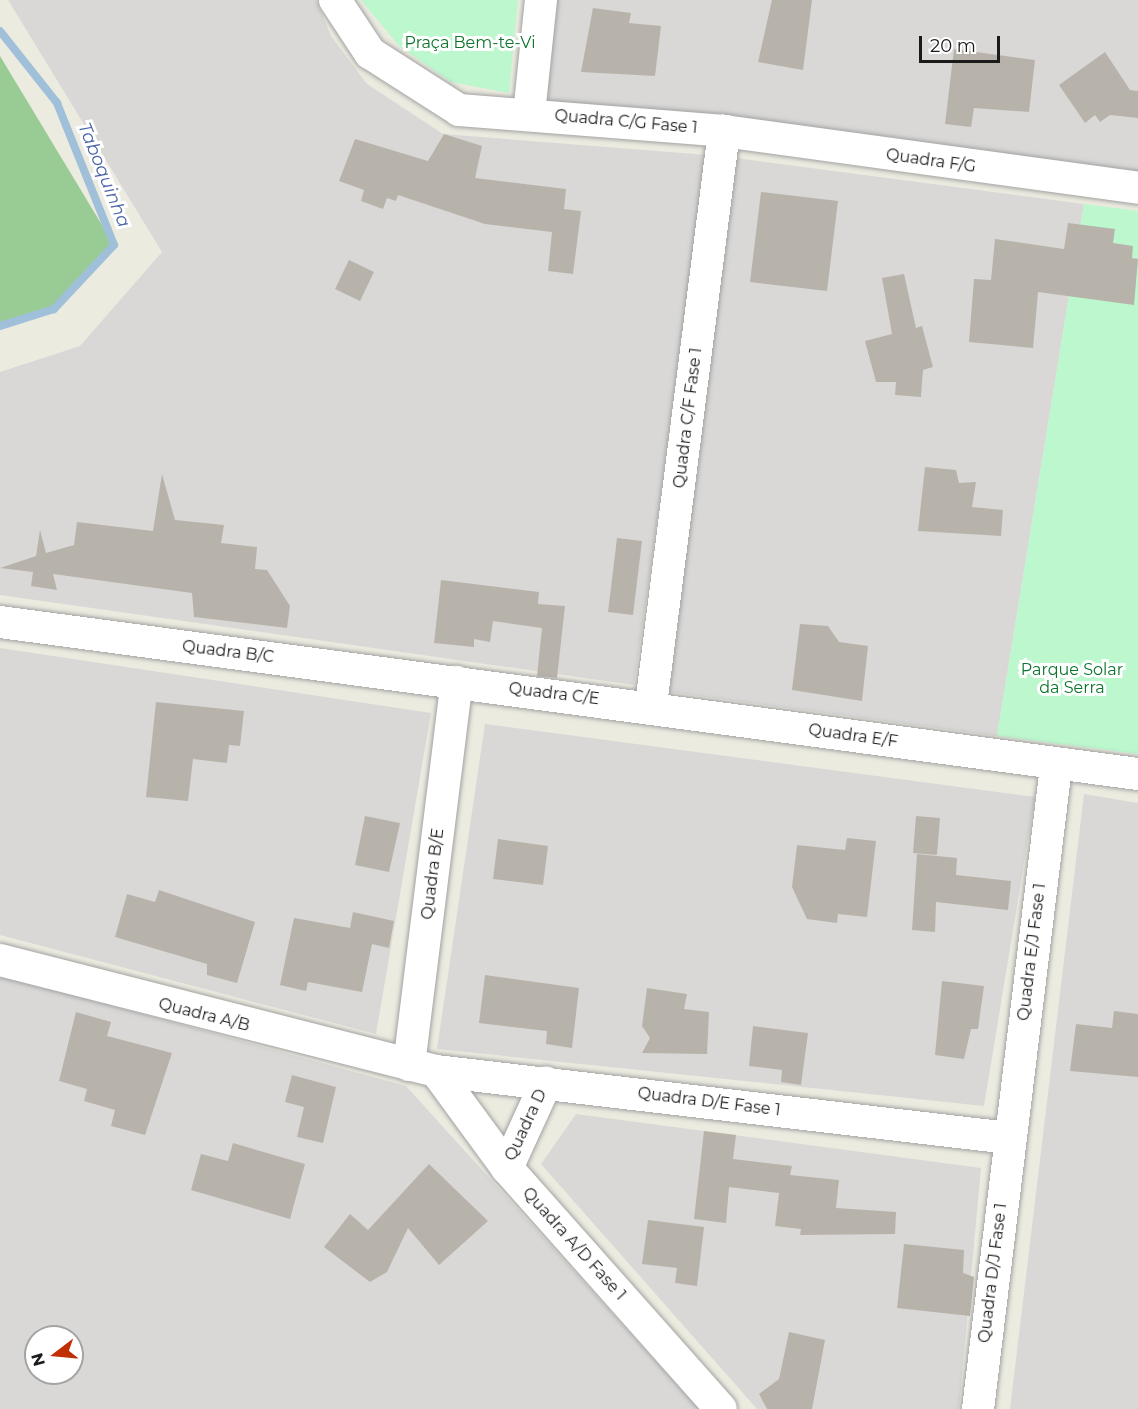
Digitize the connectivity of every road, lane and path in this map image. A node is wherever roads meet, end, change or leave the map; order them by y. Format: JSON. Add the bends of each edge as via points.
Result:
{"nodes":[{"id":1,"x":335,"y":0,"type":"edge"},
{"id":2,"x":541,"y":0,"type":"edge"},
{"id":3,"x":529,"y":114,"type":"junction"},
{"id":4,"x":724,"y":131,"type":"junction"},
{"id":5,"x":1138,"y":188,"type":"edge"},
{"id":6,"x":0,"y":622,"type":"edge"},
{"id":7,"x":457,"y":682,"type":"junction"},
{"id":8,"x":651,"y":705,"type":"junction"},
{"id":9,"x":1056,"y":766,"type":"junction"},
{"id":10,"x":1138,"y":774,"type":"edge"},
{"id":11,"x":0,"y":960,"type":"edge"},
{"id":12,"x":423,"y":1068,"type":"junction"},
{"id":13,"x":546,"y":1083,"type":"junction"},
{"id":14,"x":1009,"y":1138,"type":"junction"},
{"id":15,"x":507,"y":1168,"type":"junction"},
{"id":16,"x":721,"y":1409,"type":"edge"},
{"id":17,"x":978,"y":1409,"type":"edge"}],
"edges":[{"from":1,"to":3,"type":"street","name":"Quadra C/G Fase 1","via":[[370,53],[412,84],[459,110]]},
{"from":2,"to":3,"type":"street"},
{"from":3,"to":4,"type":"street","name":"Quadra C/G Fase 1"},
{"from":4,"to":5,"type":"street","name":"Quadra F/G"},
{"from":4,"to":8,"type":"street","name":"Quadra C/F Fase 1"},
{"from":6,"to":7,"type":"street","name":"Quadra B/C"},
{"from":7,"to":8,"type":"street","name":"Quadra C/E"},
{"from":7,"to":12,"type":"street","name":"Quadra B/E"},
{"from":8,"to":9,"type":"street","name":"Quadra E/F"},
{"from":9,"to":10,"type":"street","name":"Quadra E/F"},
{"from":9,"to":14,"type":"street","name":"Quadra E/J Fase 1"},
{"from":11,"to":12,"type":"street","name":"Quadra A/B"},
{"from":12,"to":13,"type":"street","name":"Quadra D/E Fase 1"},
{"from":12,"to":15,"type":"street","name":"Quadra A/D Fase 1"},
{"from":13,"to":14,"type":"street","name":"Quadra D/E Fase 1"},
{"from":13,"to":15,"type":"street","name":"Quadra D"},
{"from":14,"to":17,"type":"street","name":"Quadra D/J Fase 1"},
{"from":15,"to":16,"type":"street","name":"Quadra A/D Fase 1"}]}
